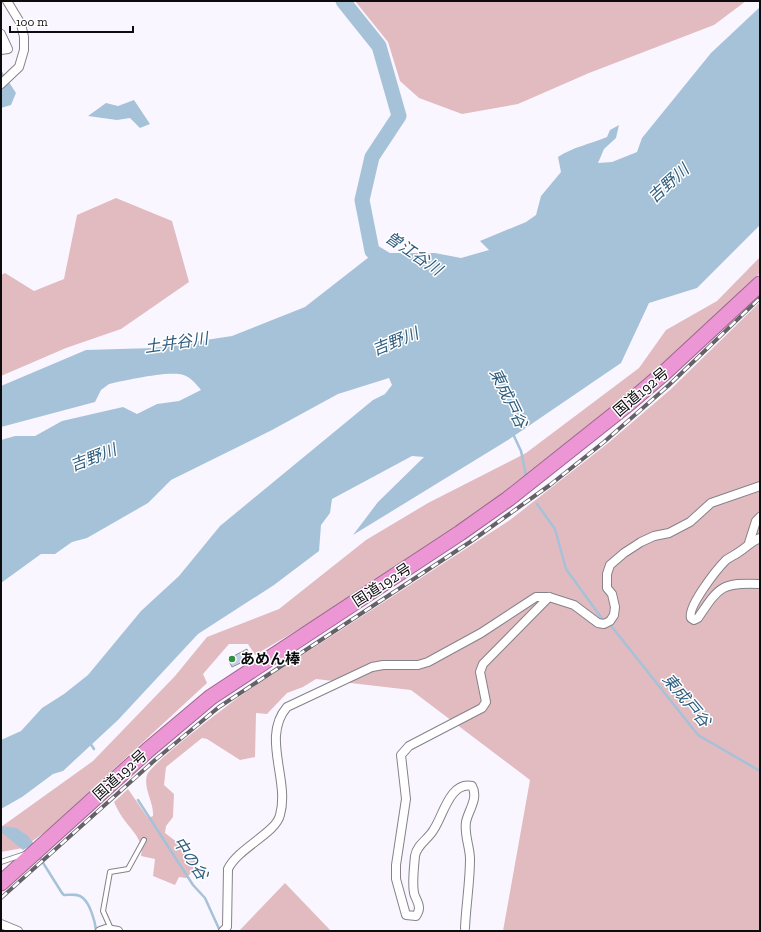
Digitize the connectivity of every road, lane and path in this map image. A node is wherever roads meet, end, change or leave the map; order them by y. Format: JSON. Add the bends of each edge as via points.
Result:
{"nodes":[{"id":1,"x":8,"y":1,"type":"edge"},
{"id":2,"x":1,"y":34,"type":"edge"},
{"id":3,"x":1,"y":50,"type":"edge"},
{"id":4,"x":1,"y":84,"type":"edge"},
{"id":5,"x":760,"y":284,"type":"edge"},
{"id":6,"x":760,"y":486,"type":"edge"},
{"id":7,"x":760,"y":517,"type":"edge"},
{"id":8,"x":760,"y":538,"type":"edge"},
{"id":9,"x":749,"y":543,"type":"junction"},
{"id":10,"x":760,"y":584,"type":"edge"},
{"id":11,"x":549,"y":597,"type":"junction"},
{"id":12,"x":144,"y":840,"type":"dead end"},
{"id":13,"x":38,"y":850,"type":"junction"},
{"id":14,"x":1,"y":862,"type":"edge"},
{"id":15,"x":1,"y":883,"type":"edge"},
{"id":16,"x":1,"y":924,"type":"edge"},
{"id":17,"x":465,"y":928,"type":"dead end"},
{"id":18,"x":115,"y":930,"type":"edge"},
{"id":19,"x":18,"y":931,"type":"edge"},
{"id":20,"x":100,"y":931,"type":"edge"},
{"id":21,"x":223,"y":931,"type":"edge"}],
"edges":[{"from":1,"to":4,"type":"street","via":[[21,24],[24,50],[19,67]]},
{"from":2,"to":3,"type":"street","via":[[8,49]]},
{"from":5,"to":13,"type":"highway","name":"国道192号","via":[[658,378],[526,485],[460,533],[211,697],[175,726]]},
{"from":6,"to":11,"type":"street","via":[[711,503],[690,522],[669,533],[641,542],[610,565],[606,581],[615,607],[610,621],[598,623],[574,605]]},
{"from":7,"to":9,"type":"street","via":[[756,520]]},
{"from":8,"to":9,"type":"street"},
{"from":9,"to":10,"type":"street","via":[[726,560],[714,574],[693,606],[691,618],[698,618],[715,593],[723,587],[742,583]]},
{"from":11,"to":17,"type":"street","via":[[483,664],[480,672],[486,702],[482,708],[409,746],[401,755],[406,799],[396,879],[406,915],[416,916],[418,913],[414,893],[415,856],[418,848],[434,830],[450,798],[458,789],[468,785],[474,790],[466,822],[470,857]]},
{"from":11,"to":21,"type":"street","via":[[536,597],[428,662],[372,668],[287,708],[280,715],[276,730],[283,802],[280,817],[273,826],[232,860],[228,869],[228,927]]},
{"from":12,"to":18,"type":"lane","via":[[128,869],[110,872],[103,911]]},
{"from":13,"to":14,"type":"lane"},
{"from":13,"to":15,"type":"highway","name":"国道192号"},
{"from":16,"to":19,"type":"street"},
{"from":18,"to":20,"type":"street"}]}
